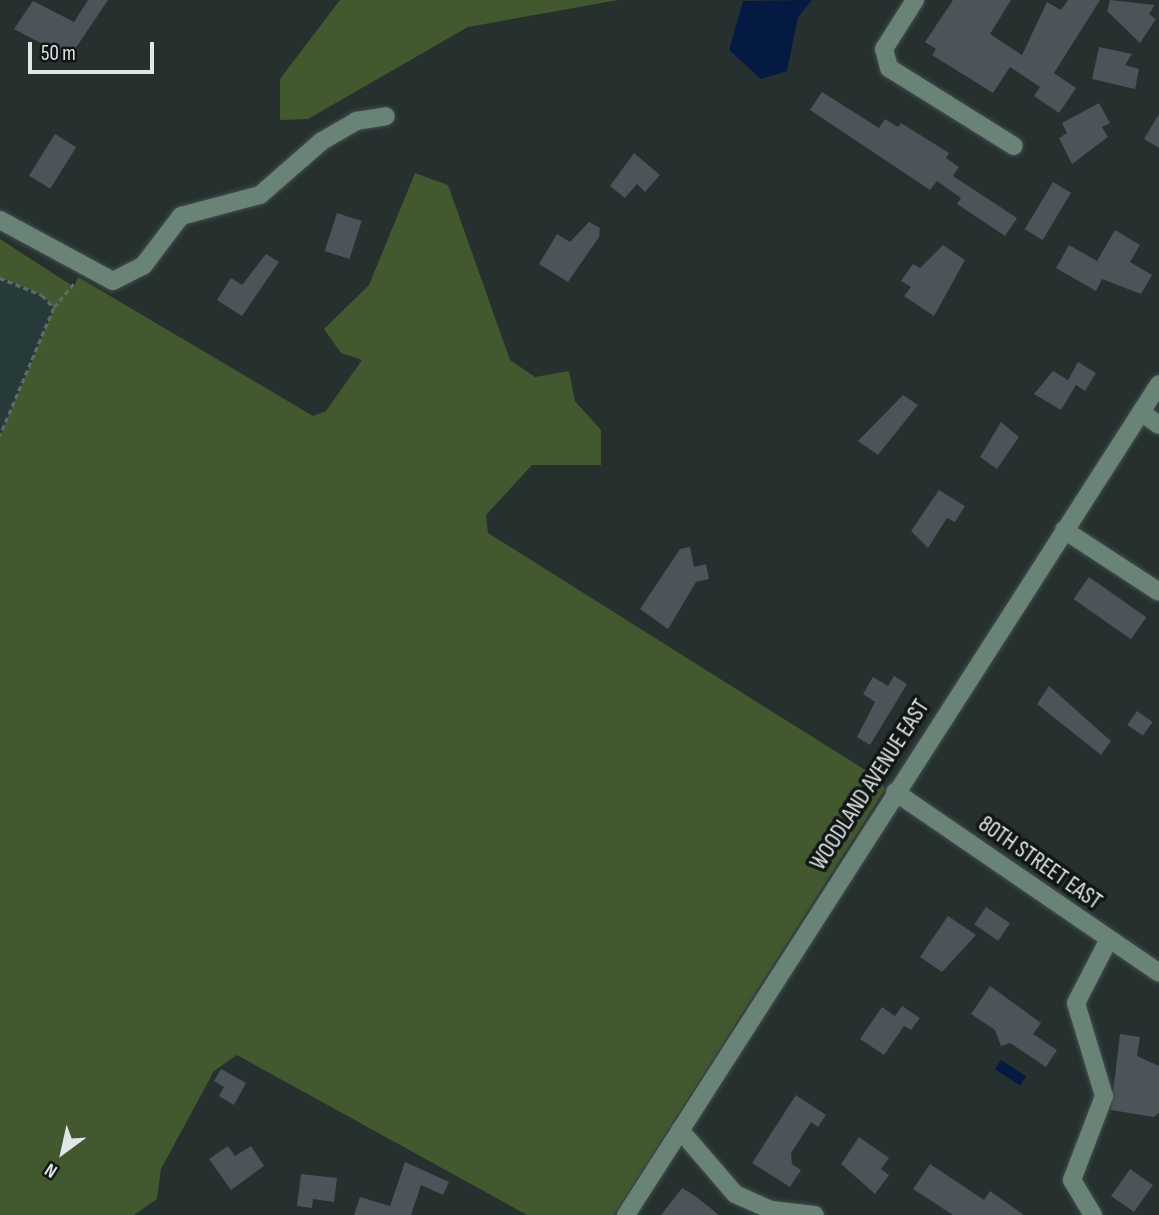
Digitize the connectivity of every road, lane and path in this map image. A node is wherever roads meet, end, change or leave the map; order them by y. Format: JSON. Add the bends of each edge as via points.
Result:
{"nodes":[{"id":1,"x":915,"y":0,"type":"edge"},
{"id":2,"x":386,"y":116,"type":"dead end"},
{"id":3,"x":1014,"y":146,"type":"dead end"},
{"id":4,"x":0,"y":220,"type":"edge"},
{"id":5,"x":81,"y":268,"type":"junction"},
{"id":6,"x":0,"y":278,"type":"edge"},
{"id":7,"x":54,"y":308,"type":"junction"},
{"id":8,"x":1159,"y":384,"type":"edge"},
{"id":9,"x":1141,"y":412,"type":"junction"},
{"id":10,"x":1159,"y":425,"type":"edge"},
{"id":11,"x":0,"y":436,"type":"edge"},
{"id":12,"x":1064,"y":530,"type":"junction"},
{"id":13,"x":1159,"y":592,"type":"edge"},
{"id":14,"x":895,"y":792,"type":"junction"},
{"id":15,"x":1108,"y":940,"type":"junction"},
{"id":16,"x":1159,"y":973,"type":"edge"},
{"id":17,"x":680,"y":1130,"type":"junction"},
{"id":18,"x":626,"y":1215,"type":"edge"},
{"id":19,"x":815,"y":1215,"type":"edge"},
{"id":20,"x":1093,"y":1215,"type":"edge"}],
"edges":[{"from":1,"to":3,"type":"street","via":[[885,59],[889,68]]},
{"from":2,"to":5,"type":"street","via":[[356,121],[322,141],[260,194],[181,216],[144,266],[113,281]]},
{"from":4,"to":5,"type":"street"},
{"from":5,"to":7,"type":"path","via":[[72,293]]},
{"from":6,"to":7,"type":"path","via":[[42,296]]},
{"from":7,"to":11,"type":"path"},
{"from":8,"to":9,"type":"street","name":"WOODLAND AVENUE EAST"},
{"from":9,"to":10,"type":"street"},
{"from":9,"to":12,"type":"street","name":"WOODLAND AVENUE EAST"},
{"from":12,"to":13,"type":"street"},
{"from":12,"to":14,"type":"street","name":"WOODLAND AVENUE EAST"},
{"from":14,"to":15,"type":"street","name":"80TH STREET EAST"},
{"from":14,"to":17,"type":"street","name":"WOODLAND AVENUE EAST"},
{"from":15,"to":16,"type":"street","name":"80TH STREET EAST"},
{"from":15,"to":20,"type":"street","via":[[1076,1003],[1104,1096],[1072,1180]]},
{"from":17,"to":18,"type":"street","name":"WOODLAND AVENUE EAST"},
{"from":17,"to":19,"type":"street","via":[[734,1194],[771,1210]]}]}
